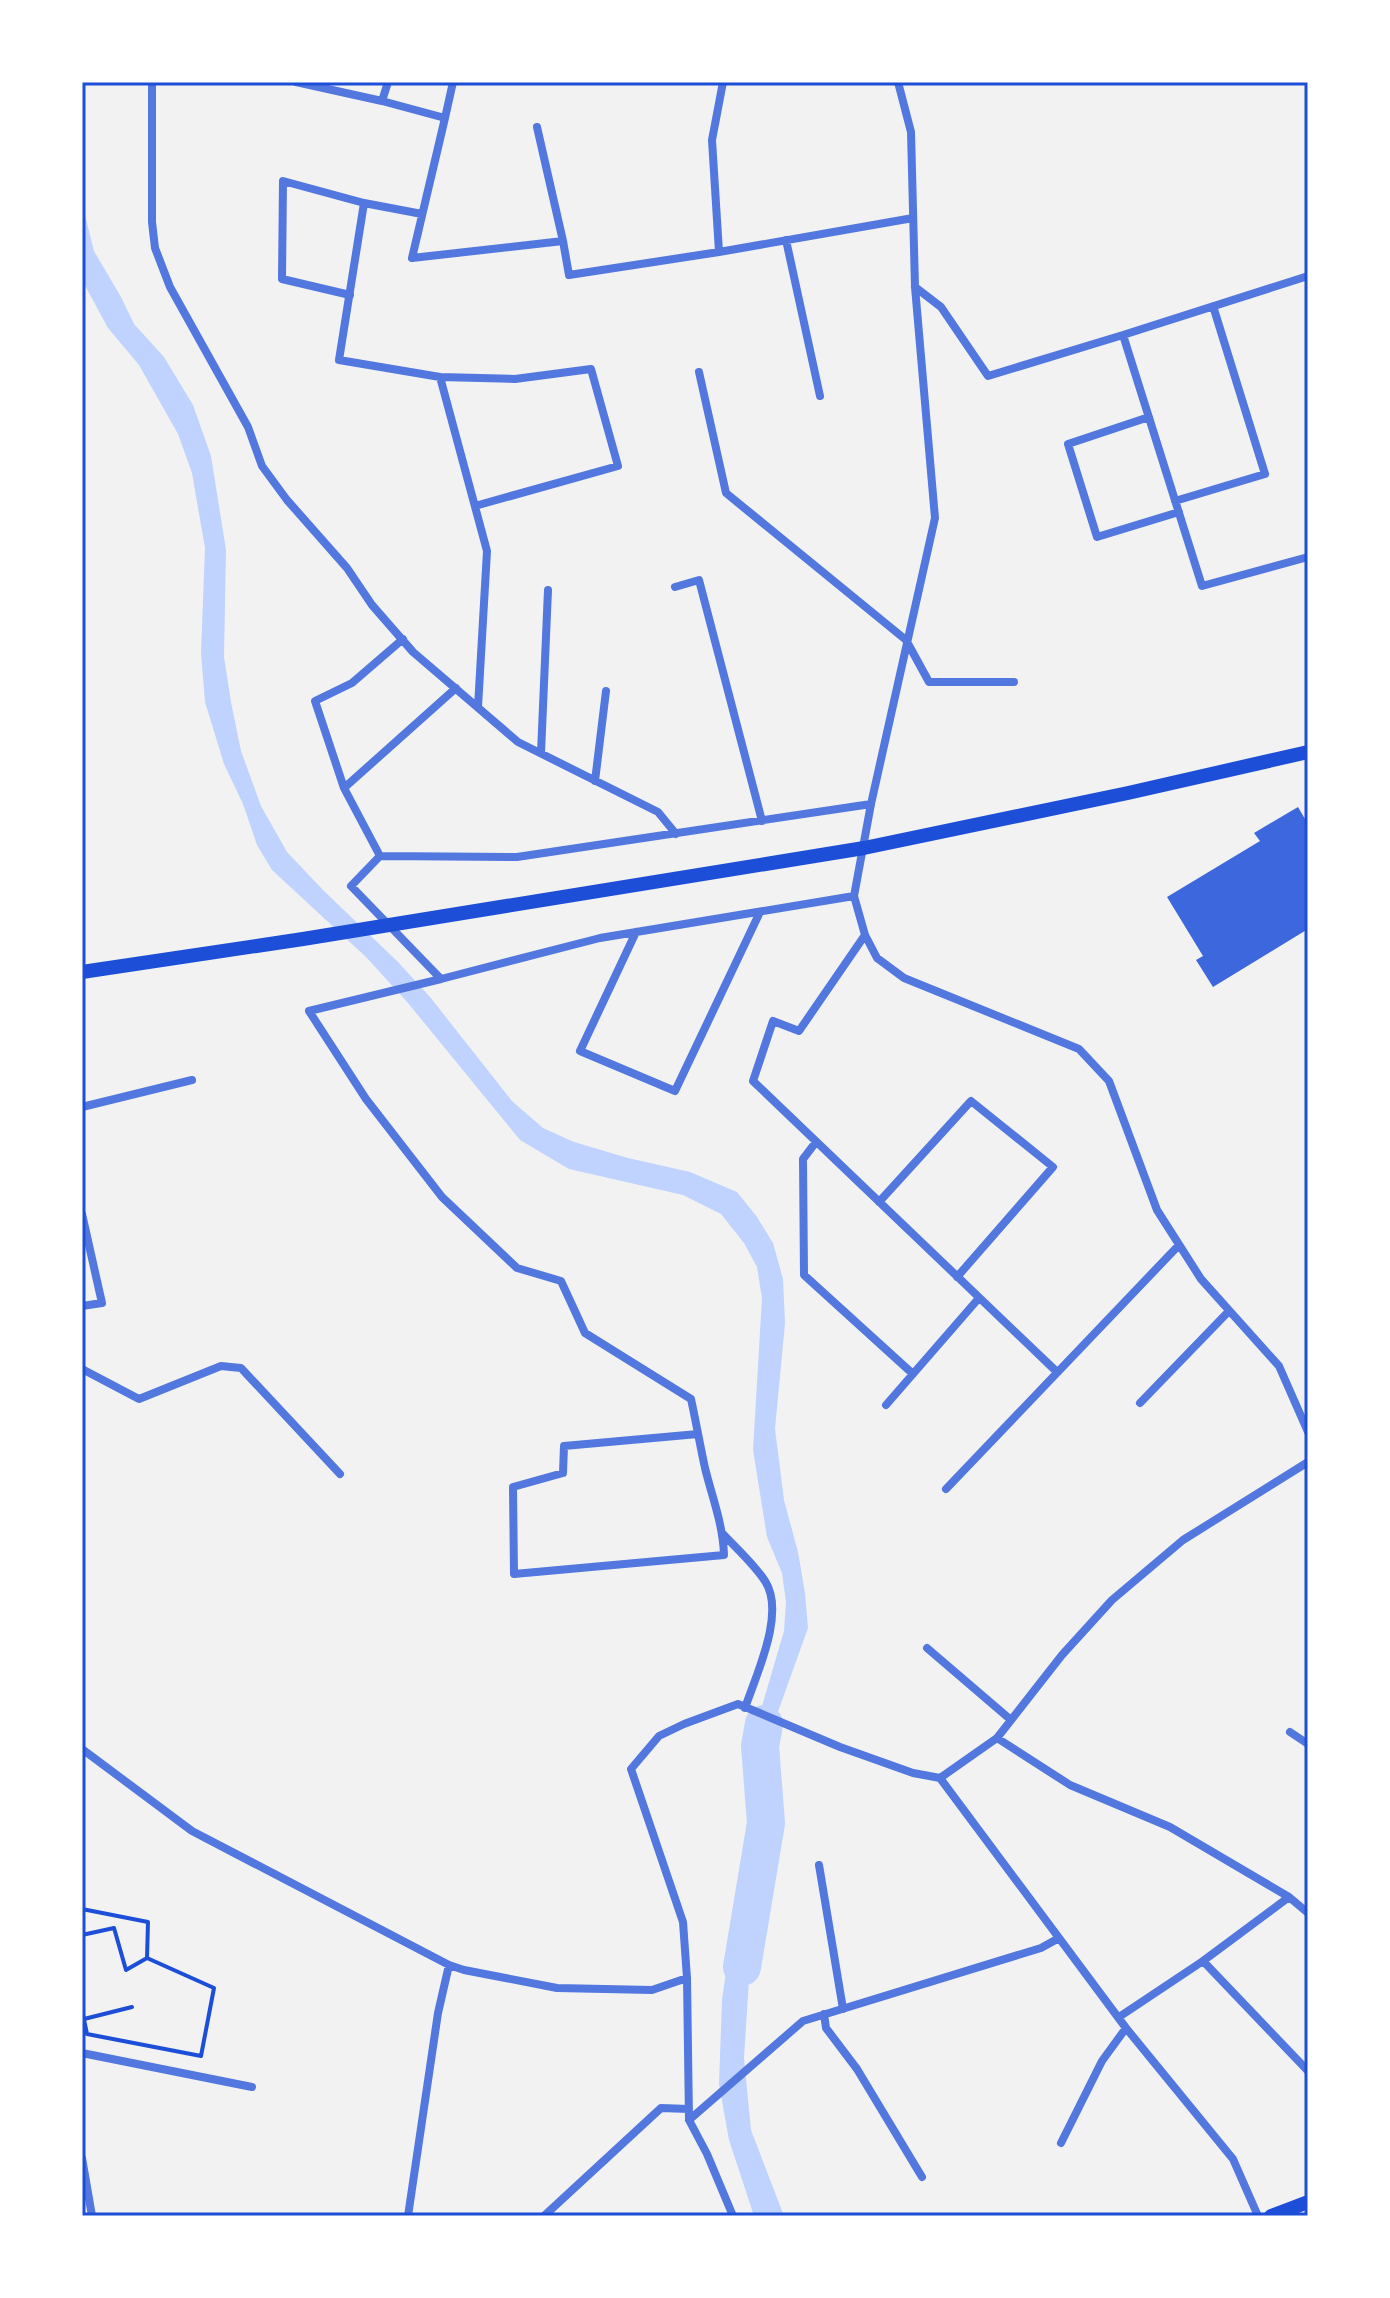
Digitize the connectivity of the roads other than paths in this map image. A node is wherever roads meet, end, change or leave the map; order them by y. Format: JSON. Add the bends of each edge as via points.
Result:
{"nodes":[{"id":1,"x":152,"y":82,"type":"edge"},
{"id":2,"x":296,"y":82,"type":"edge"},
{"id":3,"x":388,"y":82,"type":"edge"},
{"id":4,"x":453,"y":82,"type":"edge"},
{"id":5,"x":723,"y":82,"type":"edge"},
{"id":6,"x":898,"y":82,"type":"edge"},
{"id":7,"x":382,"y":101,"type":"junction"},
{"id":8,"x":445,"y":118,"type":"junction"},
{"id":9,"x":537,"y":127,"type":"dead end"},
{"id":10,"x":364,"y":203,"type":"junction"},
{"id":11,"x":422,"y":214,"type":"junction"},
{"id":12,"x":913,"y":218,"type":"junction"},
{"id":13,"x":786,"y":240,"type":"junction"},
{"id":14,"x":563,"y":241,"type":"junction"},
{"id":15,"x":719,"y":252,"type":"junction"},
{"id":16,"x":1308,"y":276,"type":"edge"},
{"id":17,"x":915,"y":287,"type":"junction"},
{"id":18,"x":350,"y":295,"type":"junction"},
{"id":19,"x":1213,"y":306,"type":"junction"},
{"id":20,"x":1123,"y":335,"type":"junction"},
{"id":21,"x":699,"y":372,"type":"dead end"},
{"id":22,"x":440,"y":377,"type":"junction"},
{"id":23,"x":820,"y":396,"type":"dead end"},
{"id":24,"x":1149,"y":417,"type":"junction"},
{"id":25,"x":1175,"y":501,"type":"junction"},
{"id":26,"x":475,"y":506,"type":"junction"},
{"id":27,"x":1179,"y":512,"type":"junction"},
{"id":28,"x":1308,"y":557,"type":"edge"},
{"id":29,"x":675,"y":587,"type":"dead end"},
{"id":30,"x":548,"y":590,"type":"dead end"},
{"id":31,"x":403,"y":639,"type":"junction"},
{"id":32,"x":906,"y":640,"type":"junction"},
{"id":33,"x":1014,"y":682,"type":"dead end"},
{"id":34,"x":456,"y":688,"type":"junction"},
{"id":35,"x":606,"y":691,"type":"dead end"},
{"id":36,"x":478,"y":707,"type":"junction"},
{"id":37,"x":1308,"y":752,"type":"edge"},
{"id":38,"x":541,"y":753,"type":"junction"},
{"id":39,"x":595,"y":781,"type":"junction"},
{"id":40,"x":344,"y":788,"type":"junction"},
{"id":41,"x":871,"y":804,"type":"junction"},
{"id":42,"x":762,"y":821,"type":"junction"},
{"id":43,"x":676,"y":834,"type":"junction"},
{"id":44,"x":864,"y":848,"type":"junction"},
{"id":45,"x":380,"y":856,"type":"junction"},
{"id":46,"x":854,"y":896,"type":"junction"},
{"id":47,"x":760,"y":912,"type":"junction"},
{"id":48,"x":636,"y":932,"type":"junction"},
{"id":49,"x":865,"y":935,"type":"junction"},
{"id":50,"x":82,"y":972,"type":"edge"},
{"id":51,"x":441,"y":979,"type":"junction"},
{"id":52,"x":192,"y":1080,"type":"dead end"},
{"id":53,"x":82,"y":1107,"type":"edge"},
{"id":54,"x":816,"y":1142,"type":"junction"},
{"id":55,"x":879,"y":1202,"type":"junction"},
{"id":56,"x":82,"y":1214,"type":"edge"},
{"id":57,"x":1179,"y":1245,"type":"junction"},
{"id":58,"x":957,"y":1277,"type":"junction"},
{"id":59,"x":979,"y":1298,"type":"junction"},
{"id":60,"x":82,"y":1306,"type":"edge"},
{"id":61,"x":1229,"y":1311,"type":"junction"},
{"id":62,"x":82,"y":1369,"type":"edge"},
{"id":63,"x":1057,"y":1372,"type":"junction"},
{"id":64,"x":913,"y":1374,"type":"junction"},
{"id":65,"x":1140,"y":1403,"type":"dead end"},
{"id":66,"x":886,"y":1405,"type":"dead end"},
{"id":67,"x":1308,"y":1432,"type":"edge"},
{"id":68,"x":698,"y":1434,"type":"junction"},
{"id":69,"x":1308,"y":1462,"type":"edge"},
{"id":70,"x":340,"y":1474,"type":"dead end"},
{"id":71,"x":946,"y":1489,"type":"dead end"},
{"id":72,"x":723,"y":1534,"type":"junction"},
{"id":73,"x":927,"y":1648,"type":"dead end"},
{"id":74,"x":745,"y":1708,"type":"junction"},
{"id":75,"x":1011,"y":1720,"type":"junction"},
{"id":76,"x":1290,"y":1732,"type":"dead end"},
{"id":77,"x":997,"y":1738,"type":"junction"},
{"id":78,"x":1308,"y":1744,"type":"edge"},
{"id":79,"x":82,"y":1749,"type":"edge"},
{"id":80,"x":940,"y":1778,"type":"junction"},
{"id":81,"x":819,"y":1865,"type":"dead end"},
{"id":82,"x":1289,"y":1897,"type":"junction"},
{"id":83,"x":1308,"y":1913,"type":"edge"},
{"id":84,"x":1059,"y":1938,"type":"junction"},
{"id":85,"x":1203,"y":1961,"type":"junction"},
{"id":86,"x":449,"y":1965,"type":"junction"},
{"id":87,"x":687,"y":1978,"type":"junction"},
{"id":88,"x":843,"y":2009,"type":"junction"},
{"id":89,"x":824,"y":2014,"type":"junction"},
{"id":90,"x":1119,"y":2017,"type":"junction"},
{"id":91,"x":1126,"y":2028,"type":"junction"},
{"id":92,"x":82,"y":2053,"type":"edge"},
{"id":93,"x":1308,"y":2071,"type":"edge"},
{"id":94,"x":252,"y":2087,"type":"dead end"},
{"id":95,"x":689,"y":2109,"type":"junction"},
{"id":96,"x":689,"y":2120,"type":"junction"},
{"id":97,"x":1061,"y":2143,"type":"dead end"},
{"id":98,"x":82,"y":2158,"type":"edge"},
{"id":99,"x":922,"y":2177,"type":"dead end"},
{"id":100,"x":1308,"y":2202,"type":"edge"},
{"id":101,"x":92,"y":2216,"type":"edge"},
{"id":102,"x":408,"y":2216,"type":"edge"},
{"id":103,"x":544,"y":2216,"type":"edge"},
{"id":104,"x":733,"y":2216,"type":"edge"},
{"id":105,"x":1258,"y":2216,"type":"edge"},
{"id":106,"x":1271,"y":2216,"type":"edge"}],
"edges":[{"from":1,"to":31,"type":"street","via":[[152,222],[155,248],[170,287],[248,427],[262,466]]},
{"from":2,"to":7,"type":"street"},
{"from":3,"to":7,"type":"street"},
{"from":4,"to":8,"type":"street"},
{"from":5,"to":15,"type":"street","via":[[712,140]]},
{"from":6,"to":12,"type":"street","via":[[911,132]]},
{"from":7,"to":8,"type":"street"},
{"from":8,"to":11,"type":"street"},
{"from":9,"to":14,"type":"street"},
{"from":10,"to":11,"type":"street"},
{"from":10,"to":18,"type":"street"},
{"from":10,"to":18,"type":"street","via":[[283,181],[282,279]]},
{"from":11,"to":14,"type":"street","via":[[412,258]]},
{"from":12,"to":13,"type":"street"},
{"from":12,"to":17,"type":"street"},
{"from":13,"to":15,"type":"street"},
{"from":13,"to":23,"type":"street"},
{"from":14,"to":15,"type":"street","via":[[569,275]]},
{"from":16,"to":19,"type":"street"},
{"from":17,"to":20,"type":"street","via":[[941,307],[988,376]]},
{"from":17,"to":32,"type":"street","via":[[935,518]]},
{"from":18,"to":22,"type":"street","via":[[339,360]]},
{"from":19,"to":20,"type":"street"},
{"from":19,"to":25,"type":"street","via":[[1265,474]]},
{"from":20,"to":24,"type":"street"},
{"from":21,"to":32,"type":"street","via":[[726,493]]},
{"from":22,"to":26,"type":"street"},
{"from":22,"to":26,"type":"street","via":[[515,379],[591,369],[618,466]]},
{"from":24,"to":25,"type":"street"},
{"from":24,"to":27,"type":"street","via":[[1068,444],[1080,484],[1097,537]]},
{"from":25,"to":27,"type":"street"},
{"from":26,"to":36,"type":"street","via":[[487,551]]},
{"from":27,"to":28,"type":"street","via":[[1202,586]]},
{"from":29,"to":42,"type":"street","via":[[699,580]]},
{"from":30,"to":38,"type":"street"},
{"from":31,"to":34,"type":"street"},
{"from":31,"to":40,"type":"street","via":[[352,683],[315,701]]},
{"from":32,"to":33,"type":"street","via":[[929,682]]},
{"from":32,"to":41,"type":"street"},
{"from":34,"to":36,"type":"street"},
{"from":34,"to":40,"type":"street"},
{"from":35,"to":39,"type":"street"},
{"from":36,"to":38,"type":"street","via":[[518,742]]},
{"from":37,"to":44,"type":"main road"},
{"from":38,"to":39,"type":"street"},
{"from":39,"to":43,"type":"street","via":[[658,812]]},
{"from":40,"to":45,"type":"street"},
{"from":41,"to":42,"type":"street"},
{"from":41,"to":44,"type":"street"},
{"from":42,"to":43,"type":"street"},
{"from":43,"to":45,"type":"street","via":[[517,857]]},
{"from":44,"to":46,"type":"street"},
{"from":44,"to":50,"type":"main road"},
{"from":45,"to":51,"type":"street","via":[[351,886]]},
{"from":46,"to":47,"type":"street"},
{"from":46,"to":49,"type":"street"},
{"from":47,"to":48,"type":"street"},
{"from":47,"to":48,"type":"street","via":[[675,1091],[580,1051]]},
{"from":48,"to":51,"type":"street"},
{"from":49,"to":54,"type":"street","via":[[799,1031],[773,1021],[753,1081]]},
{"from":49,"to":57,"type":"street","via":[[877,958],[904,978],[1079,1049],[1109,1081],[1157,1210]]},
{"from":51,"to":68,"type":"street","via":[[309,1011],[366,1099],[442,1197],[517,1268],[561,1281],[585,1333],[691,1399]]},
{"from":52,"to":53,"type":"street"},
{"from":54,"to":55,"type":"street"},
{"from":54,"to":64,"type":"street","via":[[803,1159],[804,1275]]},
{"from":55,"to":58,"type":"street"},
{"from":55,"to":58,"type":"street","via":[[971,1101],[1053,1167]]},
{"from":56,"to":60,"type":"street","via":[[102,1303]]},
{"from":57,"to":61,"type":"street"},
{"from":57,"to":63,"type":"street"},
{"from":58,"to":59,"type":"street"},
{"from":59,"to":63,"type":"street"},
{"from":59,"to":64,"type":"street"},
{"from":61,"to":65,"type":"street"},
{"from":61,"to":67,"type":"street","via":[[1279,1366]]},
{"from":62,"to":70,"type":"street","via":[[139,1399],[221,1366],[241,1368]]},
{"from":63,"to":71,"type":"street"},
{"from":64,"to":66,"type":"street"},
{"from":68,"to":72,"type":"street"},
{"from":68,"to":72,"type":"street","via":[[564,1446],[563,1473],[513,1487],[514,1574],[724,1555]]},
{"from":69,"to":75,"type":"street","via":[[1183,1540],[1112,1600]]},
{"from":72,"to":74,"type":"street","via":[[766,1582],[771,1595],[772,1625]]},
{"from":73,"to":75,"type":"street"},
{"from":74,"to":80,"type":"street","via":[[840,1747]]},
{"from":74,"to":87,"type":"street","via":[[738,1704],[659,1736],[631,1769],[683,1922]]},
{"from":75,"to":77,"type":"street"},
{"from":76,"to":78,"type":"street"},
{"from":77,"to":80,"type":"street"},
{"from":77,"to":82,"type":"street","via":[[1070,1785],[1170,1827]]},
{"from":79,"to":86,"type":"street","via":[[192,1831]]},
{"from":80,"to":84,"type":"street"},
{"from":81,"to":88,"type":"street"},
{"from":82,"to":83,"type":"street"},
{"from":82,"to":85,"type":"street"},
{"from":84,"to":88,"type":"street"},
{"from":84,"to":90,"type":"street"},
{"from":85,"to":90,"type":"street"},
{"from":85,"to":93,"type":"street"},
{"from":86,"to":87,"type":"street","via":[[557,1988],[652,1990]]},
{"from":86,"to":102,"type":"street"},
{"from":87,"to":95,"type":"street"},
{"from":88,"to":89,"type":"street"},
{"from":89,"to":96,"type":"street","via":[[803,2021]]},
{"from":89,"to":99,"type":"street","via":[[826,2028]]},
{"from":90,"to":91,"type":"street"},
{"from":91,"to":97,"type":"street","via":[[1102,2061]]},
{"from":91,"to":105,"type":"street","via":[[1233,2159]]},
{"from":92,"to":94,"type":"street"},
{"from":95,"to":96,"type":"street"},
{"from":95,"to":103,"type":"street","via":[[661,2108]]},
{"from":96,"to":104,"type":"street"},
{"from":98,"to":101,"type":"street"},
{"from":100,"to":106,"type":"main road"}]}
